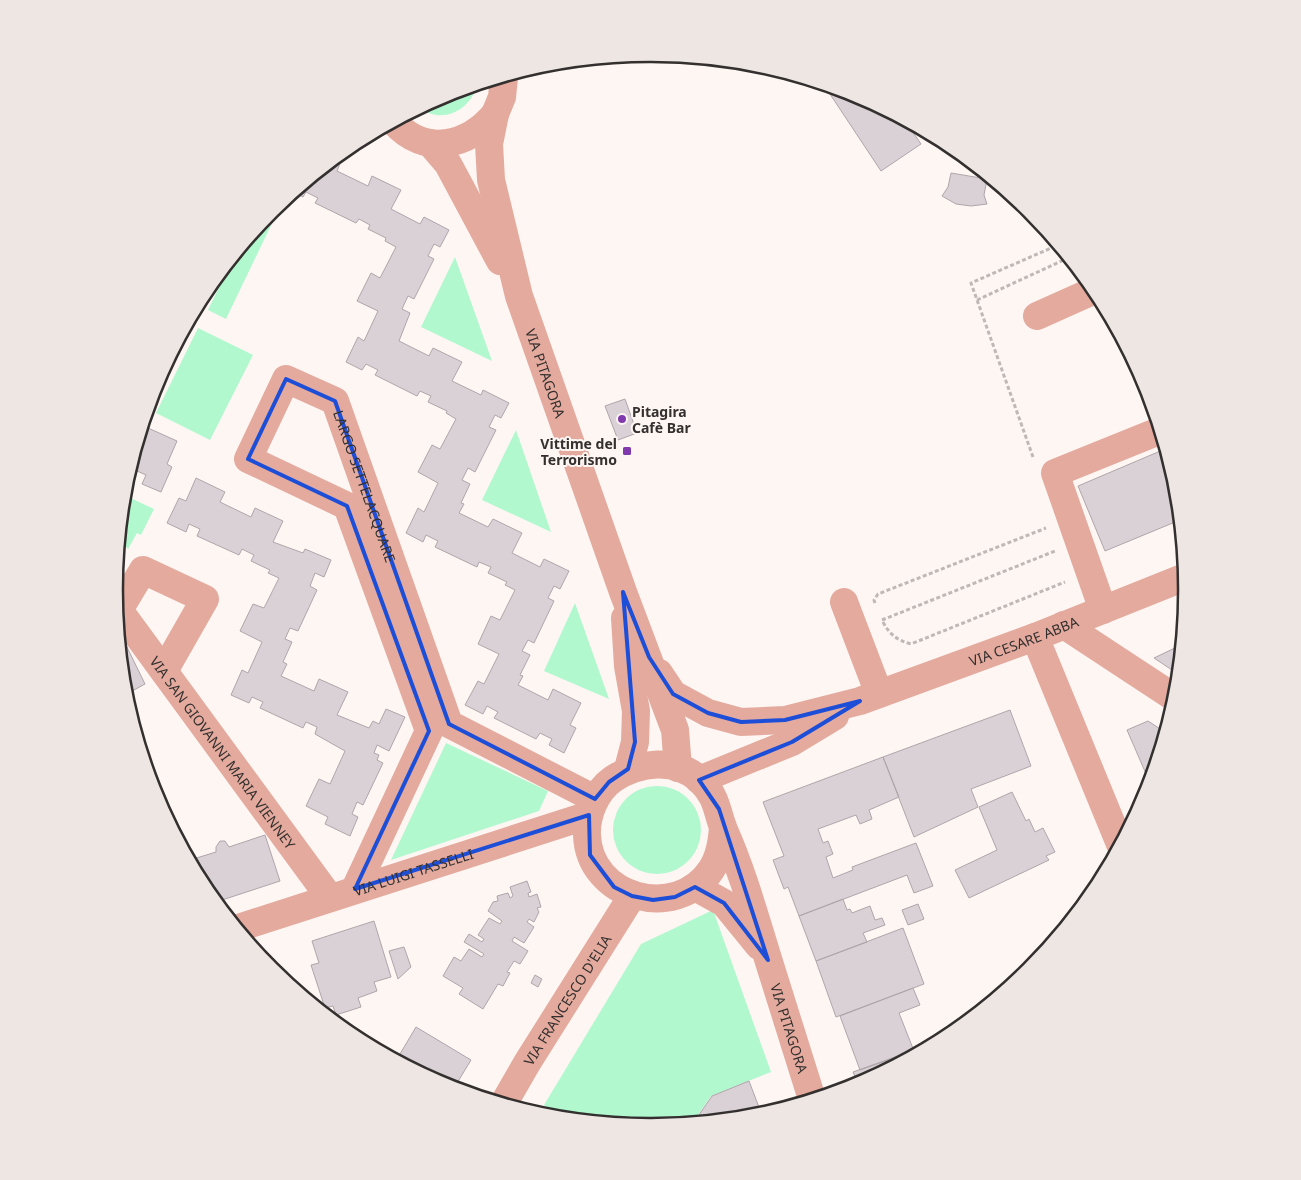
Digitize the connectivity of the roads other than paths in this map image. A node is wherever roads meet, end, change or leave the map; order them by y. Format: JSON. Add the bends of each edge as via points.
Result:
{"nodes":[{"id":1,"x":505,"y":83,"type":"edge"},
{"id":2,"x":495,"y":114,"type":"junction"},
{"id":3,"x":399,"y":126,"type":"edge"},
{"id":4,"x":430,"y":143,"type":"junction"},
{"id":5,"x":1087,"y":294,"type":"edge"},
{"id":6,"x":518,"y":296,"type":"junction"},
{"id":7,"x":1037,"y":316,"type":"dead end"},
{"id":8,"x":1154,"y":433,"type":"edge"},
{"id":9,"x":1178,"y":580,"type":"edge"},
{"id":10,"x":623,"y":592,"type":"junction"},
{"id":11,"x":123,"y":602,"type":"edge"},
{"id":12,"x":844,"y":602,"type":"dead end"},
{"id":13,"x":1103,"y":610,"type":"junction"},
{"id":14,"x":124,"y":619,"type":"edge"},
{"id":15,"x":1064,"y":625,"type":"junction"},
{"id":16,"x":1035,"y":636,"type":"junction"},
{"id":17,"x":649,"y":657,"type":"junction"},
{"id":18,"x":164,"y":671,"type":"junction"},
{"id":19,"x":1168,"y":693,"type":"edge"},
{"id":20,"x":870,"y":698,"type":"junction"},
{"id":21,"x":439,"y":727,"type":"junction"},
{"id":22,"x":628,"y":769,"type":"junction"},
{"id":23,"x":688,"y":774,"type":"junction"},
{"id":24,"x":592,"y":807,"type":"junction"},
{"id":25,"x":723,"y":827,"type":"junction"},
{"id":26,"x":1117,"y":836,"type":"edge"},
{"id":27,"x":695,"y":887,"type":"junction"},
{"id":28,"x":355,"y":889,"type":"junction"},
{"id":29,"x":632,"y":896,"type":"junction"},
{"id":30,"x":330,"y":898,"type":"junction"},
{"id":31,"x":244,"y":926,"type":"edge"},
{"id":32,"x":768,"y":960,"type":"junction"},
{"id":33,"x":810,"y":1093,"type":"edge"},
{"id":34,"x":507,"y":1098,"type":"edge"}],
"edges":[{"from":1,"to":2,"type":"street","name":"VIA PITAGORA"},
{"from":2,"to":4,"type":"street","name":"VIA PITAGORA","via":[[483,128],[467,138],[449,144]]},
{"from":2,"to":6,"type":"street","name":"VIA PITAGORA","via":[[489,144],[491,180]]},
{"from":3,"to":4,"type":"street","name":"VIA PITAGORA","via":[[414,138]]},
{"from":4,"to":6,"type":"street","name":"VIA PITAGORA","via":[[448,164]]},
{"from":5,"to":7,"type":"street"},
{"from":6,"to":10,"type":"street","name":"VIA PITAGORA"},
{"from":8,"to":13,"type":"street","via":[[1055,473]]},
{"from":9,"to":13,"type":"street","name":"VIA CESARE ABBA"},
{"from":10,"to":17,"type":"street","name":"VIA PITAGORA"},
{"from":10,"to":22,"type":"street","name":"VIA PITAGORA","via":[[628,666],[636,711],[635,742]]},
{"from":11,"to":18,"type":"street","via":[[142,570],[205,599]]},
{"from":12,"to":20,"type":"street"},
{"from":13,"to":15,"type":"street","name":"VIA CESARE ABBA"},
{"from":14,"to":18,"type":"street","name":"VIA SAN GIOVANNI MARIA VIENNEY"},
{"from":15,"to":16,"type":"street","name":"VIA CESARE ABBA"},
{"from":15,"to":19,"type":"street"},
{"from":16,"to":20,"type":"street","name":"VIA CESARE ABBA"},
{"from":16,"to":26,"type":"street"},
{"from":17,"to":20,"type":"street","name":"VIA CESARE ABBA","via":[[673,694],[708,713],[741,722],[785,720]]},
{"from":17,"to":23,"type":"street","name":"VIA PITAGORA"},
{"from":18,"to":30,"type":"street","name":"VIA SAN GIOVANNI MARIA VIENNEY"},
{"from":20,"to":23,"type":"street","name":"VIA CESARE ABBA","via":[[792,742]]},
{"from":21,"to":21,"type":"street","name":"LARGO SETTELACQUARE","via":[[335,401],[286,379],[248,459],[347,506]]},
{"from":21,"to":24,"type":"street"},
{"from":21,"to":28,"type":"street"},
{"from":22,"to":23,"type":"street","via":[[661,764]]},
{"from":22,"to":24,"type":"street","via":[[609,782]]},
{"from":23,"to":25,"type":"street","name":"VIA PITAGORA","via":[[711,793]]},
{"from":24,"to":28,"type":"street","name":"VIA LUIGI TASSELLI"},
{"from":24,"to":29,"type":"street","name":"VIA PITAGORA","via":[[587,835],[590,855],[614,887]]},
{"from":25,"to":27,"type":"street","name":"VIA PITAGORA","via":[[721,850],[711,870]]},
{"from":25,"to":32,"type":"street","name":"VIA PITAGORA","via":[[738,861]]},
{"from":27,"to":29,"type":"street","name":"VIA PITAGORA","via":[[675,897],[654,900]]},
{"from":27,"to":32,"type":"street","name":"VIA PITAGORA","via":[[724,903]]},
{"from":28,"to":30,"type":"street","name":"VIA LUIGI TASSELLI"},
{"from":29,"to":34,"type":"street","name":"VIA FRANCESCO D'ELIA"},
{"from":30,"to":31,"type":"street","name":"VIA LUIGI TASSELLI"},
{"from":32,"to":33,"type":"street","name":"VIA PITAGORA"}]}
